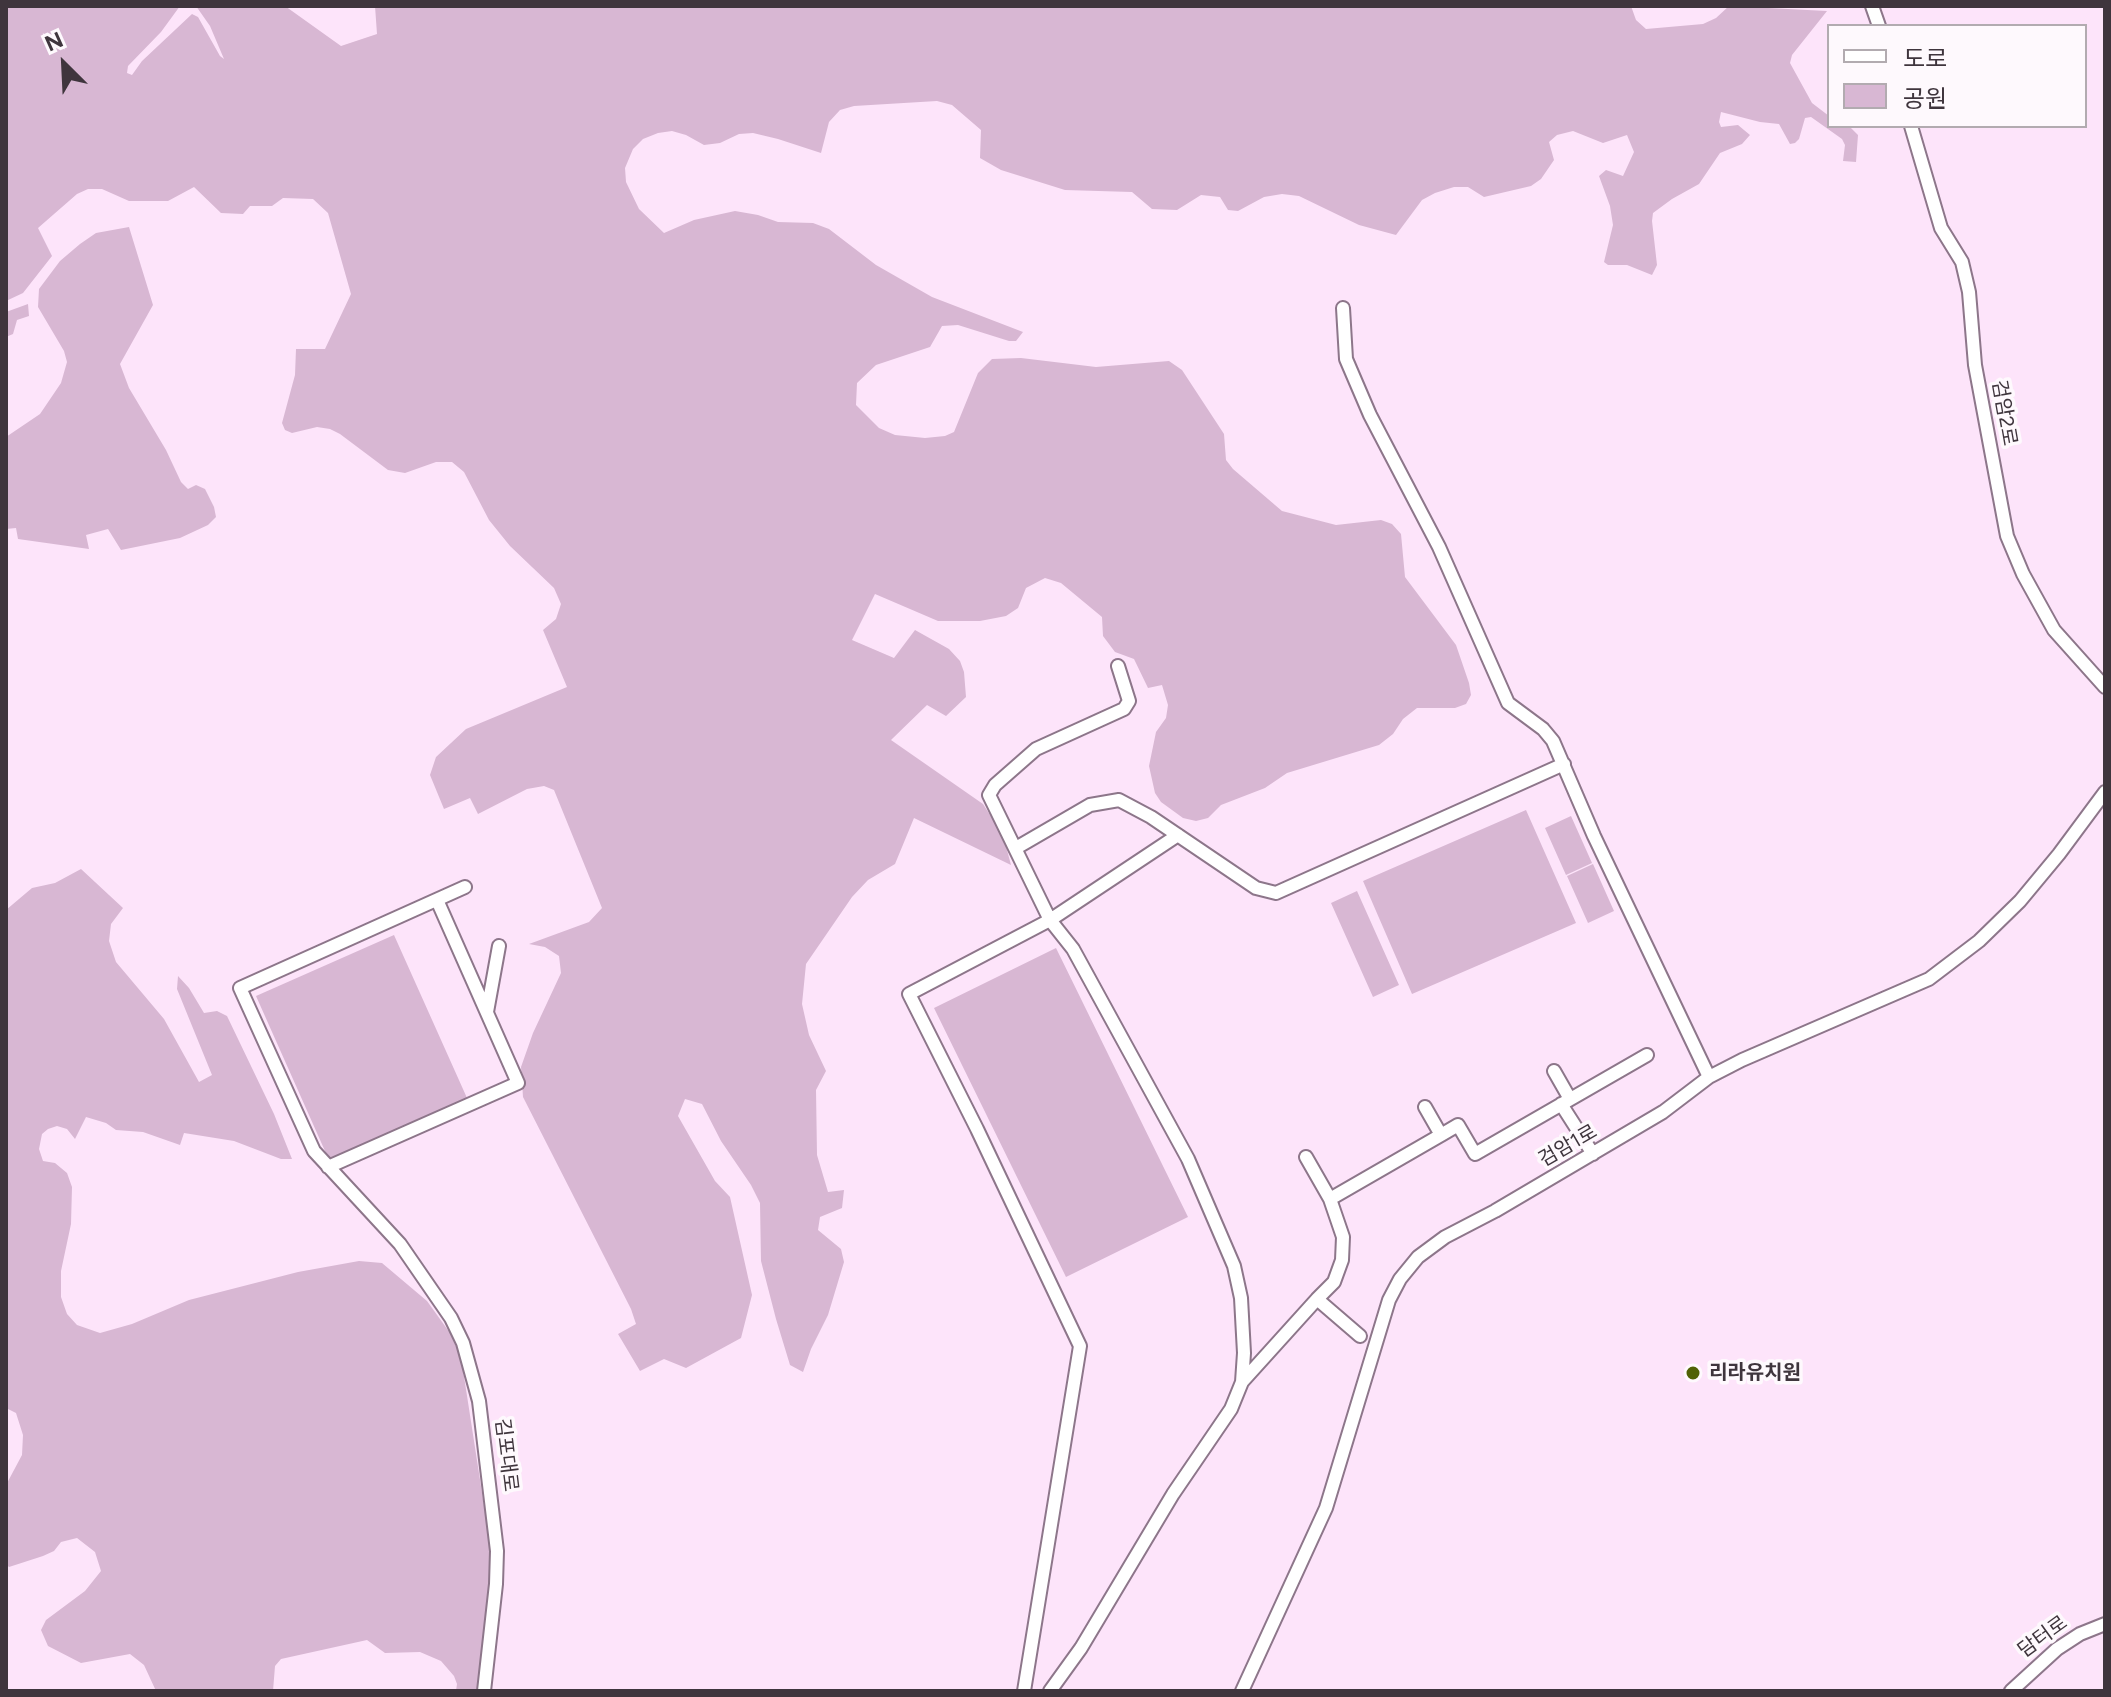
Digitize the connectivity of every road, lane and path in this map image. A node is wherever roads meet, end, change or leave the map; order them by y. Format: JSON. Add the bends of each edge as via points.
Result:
{"nodes":[{"id":1,"x":1912,"y":128,"type":"edge"},
{"id":2,"x":1343,"y":308,"type":"dead end"},
{"id":3,"x":1118,"y":666,"type":"dead end"},
{"id":4,"x":2105,"y":687,"type":"edge"},
{"id":5,"x":1564,"y":764,"type":"junction"},
{"id":6,"x":2105,"y":792,"type":"edge"},
{"id":7,"x":1178,"y":835,"type":"junction"},
{"id":8,"x":1016,"y":848,"type":"junction"},
{"id":9,"x":465,"y":887,"type":"dead end"},
{"id":10,"x":437,"y":900,"type":"junction"},
{"id":11,"x":1050,"y":920,"type":"junction"},
{"id":12,"x":499,"y":946,"type":"dead end"},
{"id":13,"x":487,"y":1012,"type":"junction"},
{"id":14,"x":1647,"y":1055,"type":"dead end"},
{"id":15,"x":1554,"y":1071,"type":"dead end"},
{"id":16,"x":1709,"y":1077,"type":"junction"},
{"id":17,"x":1566,"y":1102,"type":"junction"},
{"id":18,"x":1425,"y":1107,"type":"dead end"},
{"id":19,"x":1441,"y":1135,"type":"junction"},
{"id":20,"x":1593,"y":1154,"type":"junction"},
{"id":21,"x":1306,"y":1157,"type":"dead end"},
{"id":22,"x":328,"y":1167,"type":"junction"},
{"id":23,"x":1330,"y":1199,"type":"junction"},
{"id":24,"x":1317,"y":1299,"type":"junction"},
{"id":25,"x":1360,"y":1336,"type":"dead end"},
{"id":26,"x":1242,"y":1382,"type":"junction"},
{"id":27,"x":2105,"y":1624,"type":"edge"},
{"id":28,"x":484,"y":1691,"type":"edge"},
{"id":29,"x":1024,"y":1691,"type":"edge"},
{"id":30,"x":1050,"y":1691,"type":"edge"},
{"id":31,"x":1242,"y":1691,"type":"edge"},
{"id":32,"x":2011,"y":1691,"type":"edge"}],
"edges":[{"from":1,"to":4,"type":"street","name":"검암2로","via":[[1941,228],[1962,262],[2007,536],[2054,630]]},
{"from":2,"to":5,"type":"street","via":[[1346,359],[1457,584],[1508,703],[1543,729]]},
{"from":3,"to":8,"type":"street","via":[[1129,701],[1124,709],[1036,749],[989,795]]},
{"from":5,"to":7,"type":"street","via":[[1276,893],[1256,888]]},
{"from":5,"to":16,"type":"street"},
{"from":6,"to":16,"type":"street","name":"검암1로","via":[[2020,901],[1957,959],[1929,979]]},
{"from":7,"to":8,"type":"street","via":[[1119,800],[1090,805]]},
{"from":7,"to":11,"type":"street"},
{"from":8,"to":11,"type":"street"},
{"from":9,"to":10,"type":"street"},
{"from":10,"to":13,"type":"street"},
{"from":10,"to":22,"type":"street","name":"김포대로","via":[[240,988],[314,1151]]},
{"from":11,"to":26,"type":"street","via":[[1073,949],[1146,1079],[1234,1266],[1241,1298]]},
{"from":11,"to":29,"type":"street","via":[[909,994],[1080,1346]]},
{"from":12,"to":13,"type":"street"},
{"from":13,"to":22,"type":"street","via":[[518,1083]]},
{"from":14,"to":17,"type":"street"},
{"from":15,"to":17,"type":"street"},
{"from":16,"to":20,"type":"street","name":"검암1로"},
{"from":17,"to":19,"type":"street","via":[[1475,1154],[1458,1125]]},
{"from":17,"to":20,"type":"street"},
{"from":18,"to":19,"type":"street"},
{"from":19,"to":23,"type":"street"},
{"from":20,"to":31,"type":"street","name":"검암1로","via":[[1445,1237],[1400,1279],[1375,1341],[1326,1508]]},
{"from":21,"to":23,"type":"street"},
{"from":22,"to":28,"type":"street","name":"김포대로","via":[[400,1244],[451,1318],[472,1368],[497,1551]]},
{"from":23,"to":24,"type":"street","via":[[1343,1237],[1342,1260],[1334,1282]]},
{"from":24,"to":25,"type":"street"},
{"from":24,"to":26,"type":"street"},
{"from":26,"to":30,"type":"street","via":[[1231,1409]]},
{"from":27,"to":32,"type":"street","name":"담터로","via":[[2057,1649]]}]}
